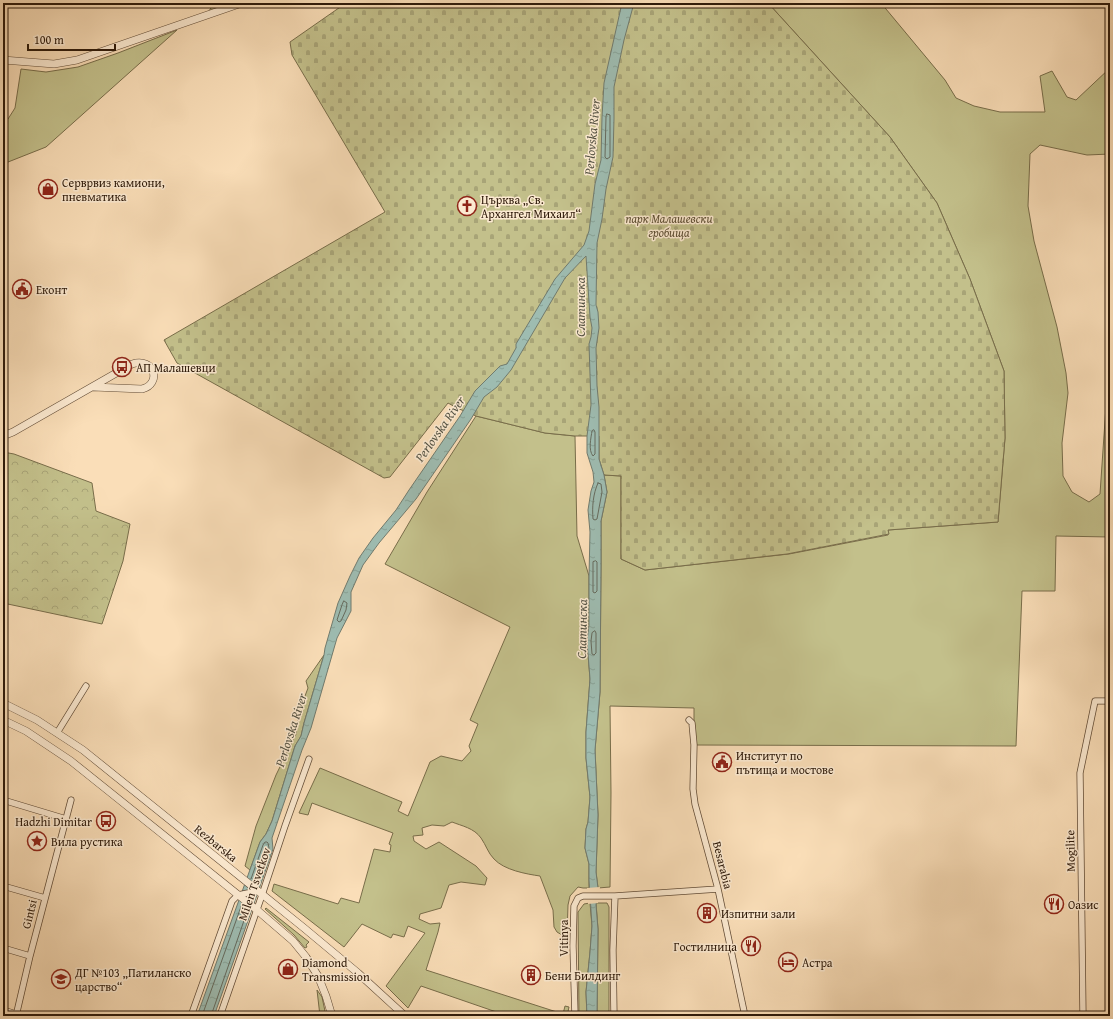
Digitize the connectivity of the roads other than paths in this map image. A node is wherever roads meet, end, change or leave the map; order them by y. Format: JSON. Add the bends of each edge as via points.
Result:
{"nodes":[{"id":1,"x":242,"y":3,"type":"edge"},
{"id":2,"x":3,"y":60,"type":"edge"},
{"id":3,"x":93,"y":387,"type":"junction"},
{"id":4,"x":3,"y":436,"type":"edge"},
{"id":5,"x":86,"y":686,"type":"dead end"},
{"id":6,"x":1110,"y":701,"type":"edge"},
{"id":7,"x":3,"y":703,"type":"edge"},
{"id":8,"x":3,"y":720,"type":"edge"},
{"id":9,"x":689,"y":720,"type":"dead end"},
{"id":10,"x":57,"y":733,"type":"junction"},
{"id":11,"x":309,"y":759,"type":"dead end"},
{"id":12,"x":3,"y":800,"type":"edge"},
{"id":13,"x":71,"y":800,"type":"dead end"},
{"id":14,"x":66,"y":818,"type":"junction"},
{"id":15,"x":3,"y":886,"type":"edge"},
{"id":16,"x":718,"y":889,"type":"junction"},
{"id":17,"x":260,"y":893,"type":"junction"},
{"id":18,"x":238,"y":895,"type":"junction"},
{"id":19,"x":615,"y":896,"type":"junction"},
{"id":20,"x":45,"y":898,"type":"junction"},
{"id":21,"x":257,"y":910,"type":"junction"},
{"id":22,"x":3,"y":948,"type":"edge"},
{"id":23,"x":30,"y":956,"type":"junction"},
{"id":24,"x":3,"y":1010,"type":"edge"},
{"id":25,"x":16,"y":1015,"type":"edge"},
{"id":26,"x":191,"y":1016,"type":"edge"},
{"id":27,"x":220,"y":1016,"type":"edge"},
{"id":28,"x":332,"y":1016,"type":"edge"},
{"id":29,"x":405,"y":1016,"type":"edge"},
{"id":30,"x":575,"y":1016,"type":"edge"},
{"id":31,"x":614,"y":1016,"type":"edge"},
{"id":32,"x":745,"y":1016,"type":"edge"},
{"id":33,"x":1083,"y":1016,"type":"edge"}],
"edges":[{"from":1,"to":2,"type":"street","via":[[77,60],[54,64]]},
{"from":3,"to":3,"type":"street","via":[[146,388],[152,382],[154,371],[143,362],[137,362]]},
{"from":3,"to":4,"type":"street"},
{"from":5,"to":10,"type":"street"},
{"from":6,"to":33,"type":"street","name":"Mogilite","via":[[1095,701],[1080,773]]},
{"from":7,"to":10,"type":"street","name":"Rezbarska"},
{"from":8,"to":18,"type":"street","via":[[71,762]]},
{"from":9,"to":16,"type":"street","name":"Besarabia","via":[[692,723],[694,745],[695,804]]},
{"from":10,"to":17,"type":"street","name":"Rezbarska","via":[[83,750]]},
{"from":11,"to":17,"type":"street","name":"Milen Tsvetkov"},
{"from":12,"to":14,"type":"street"},
{"from":13,"to":14,"type":"street","name":"Gintsi"},
{"from":14,"to":20,"type":"street","name":"Gintsi"},
{"from":15,"to":20,"type":"street"},
{"from":16,"to":19,"type":"street","name":"Vitinya"},
{"from":16,"to":32,"type":"street","name":"Besarabia"},
{"from":17,"to":18,"type":"street","name":"Milen Tsvetkov"},
{"from":17,"to":21,"type":"street","name":"Milen Tsvetkov"},
{"from":17,"to":29,"type":"street","name":"Rezbarska","via":[[358,973]]},
{"from":18,"to":21,"type":"street"},
{"from":18,"to":26,"type":"street","name":"Milen Tsvetkov","via":[[232,901]]},
{"from":19,"to":30,"type":"street","name":"Vitinya","via":[[584,896],[578,898],[574,906]]},
{"from":19,"to":31,"type":"street"},
{"from":20,"to":23,"type":"street","name":"Gintsi"},
{"from":21,"to":27,"type":"street","name":"Milen Tsvetkov"},
{"from":21,"to":28,"type":"street","via":[[306,957],[318,976]]},
{"from":22,"to":23,"type":"street"},
{"from":23,"to":25,"type":"street","name":"Gintsi"},
{"from":24,"to":25,"type":"street"}]}
